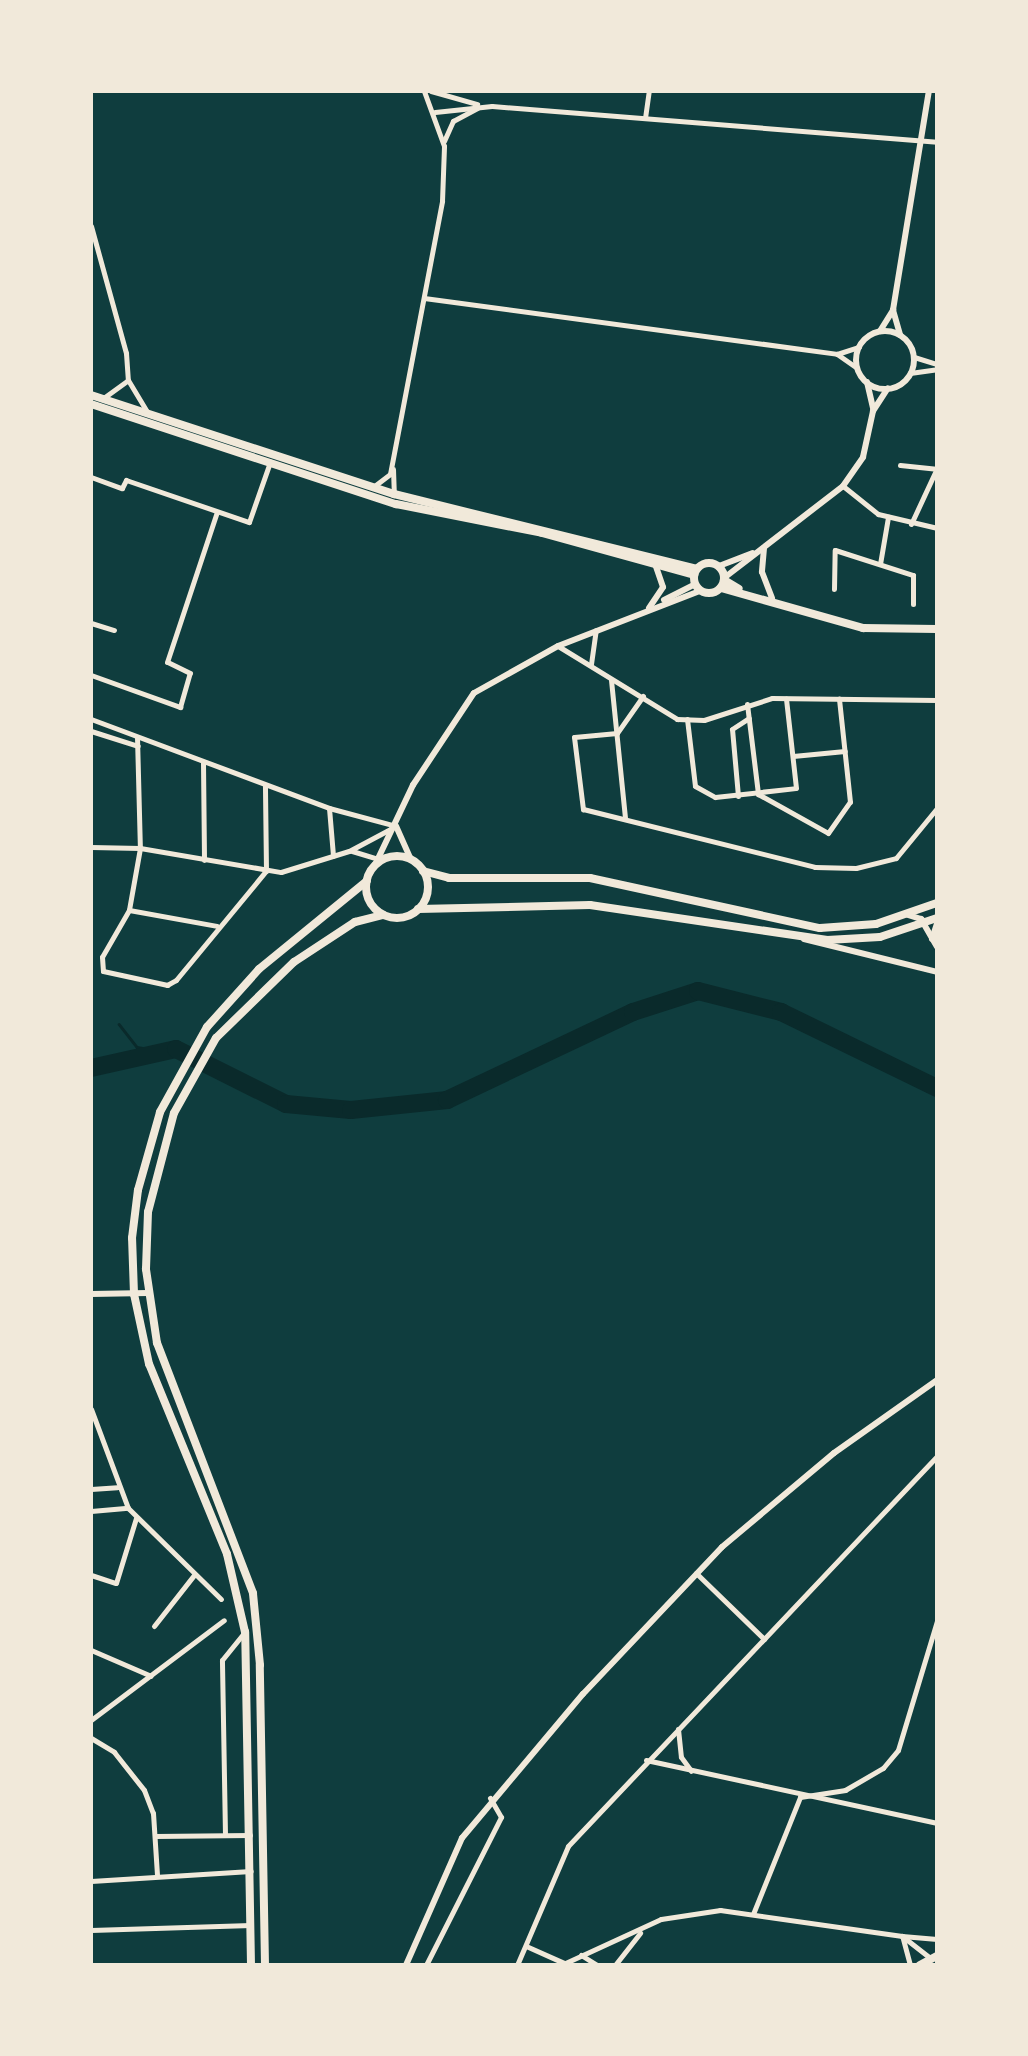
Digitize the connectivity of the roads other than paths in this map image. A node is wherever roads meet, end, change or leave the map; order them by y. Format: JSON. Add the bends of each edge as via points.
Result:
{"nodes":[{"id":1,"x":424,"y":91,"type":"edge"},
{"id":2,"x":431,"y":91,"type":"edge"},
{"id":3,"x":649,"y":91,"type":"edge"},
{"id":4,"x":929,"y":91,"type":"edge"},
{"id":5,"x":483,"y":106,"type":"junction"},
{"id":6,"x":435,"y":112,"type":"junction"},
{"id":7,"x":645,"y":118,"type":"junction"},
{"id":8,"x":919,"y":141,"type":"junction"},
{"id":9,"x":937,"y":142,"type":"edge"},
{"id":10,"x":443,"y":144,"type":"junction"},
{"id":11,"x":91,"y":226,"type":"edge"},
{"id":12,"x":424,"y":298,"type":"junction"},
{"id":13,"x":893,"y":310,"type":"junction"},
{"id":14,"x":880,"y":331,"type":"junction"},
{"id":15,"x":900,"y":335,"type":"junction"},
{"id":16,"x":859,"y":347,"type":"junction"},
{"id":17,"x":837,"y":354,"type":"junction"},
{"id":18,"x":914,"y":357,"type":"junction"},
{"id":19,"x":937,"y":367,"type":"edge"},
{"id":20,"x":857,"y":368,"type":"junction"},
{"id":21,"x":910,"y":373,"type":"junction"},
{"id":22,"x":128,"y":380,"type":"junction"},
{"id":23,"x":866,"y":382,"type":"junction"},
{"id":24,"x":888,"y":388,"type":"junction"},
{"id":25,"x":91,"y":395,"type":"edge"},
{"id":26,"x":102,"y":399,"type":"junction"},
{"id":27,"x":91,"y":404,"type":"edge"},
{"id":28,"x":107,"y":410,"type":"junction"},
{"id":29,"x":873,"y":411,"type":"junction"},
{"id":30,"x":148,"y":413,"type":"junction"},
{"id":31,"x":134,"y":418,"type":"junction"},
{"id":32,"x":393,"y":459,"type":"junction"},
{"id":33,"x":270,"y":462,"type":"junction"},
{"id":34,"x":900,"y":465,"type":"dead end"},
{"id":35,"x":937,"y":469,"type":"edge"},
{"id":36,"x":390,"y":474,"type":"junction"},
{"id":37,"x":91,"y":477,"type":"edge"},
{"id":38,"x":843,"y":486,"type":"junction"},
{"id":39,"x":372,"y":488,"type":"junction"},
{"id":40,"x":394,"y":494,"type":"junction"},
{"id":41,"x":382,"y":496,"type":"junction"},
{"id":42,"x":217,"y":512,"type":"junction"},
{"id":43,"x":888,"y":517,"type":"junction"},
{"id":44,"x":504,"y":520,"type":"junction"},
{"id":45,"x":494,"y":524,"type":"junction"},
{"id":46,"x":911,"y":524,"type":"junction"},
{"id":47,"x":937,"y":528,"type":"edge"},
{"id":48,"x":764,"y":548,"type":"junction"},
{"id":49,"x":653,"y":562,"type":"junction"},
{"id":50,"x":880,"y":564,"type":"junction"},
{"id":51,"x":719,"y":566,"type":"junction"},
{"id":52,"x":696,"y":579,"type":"junction"},
{"id":53,"x":723,"y":582,"type":"junction"},
{"id":54,"x":834,"y":589,"type":"dead end"},
{"id":55,"x":772,"y":598,"type":"junction"},
{"id":56,"x":913,"y":604,"type":"dead end"},
{"id":57,"x":647,"y":610,"type":"junction"},
{"id":58,"x":91,"y":622,"type":"edge"},
{"id":59,"x":937,"y":626,"type":"edge"},
{"id":60,"x":114,"y":630,"type":"dead end"},
{"id":61,"x":596,"y":630,"type":"junction"},
{"id":62,"x":558,"y":646,"type":"junction"},
{"id":63,"x":591,"y":664,"type":"junction"},
{"id":64,"x":91,"y":675,"type":"edge"},
{"id":65,"x":611,"y":680,"type":"junction"},
{"id":66,"x":643,"y":696,"type":"junction"},
{"id":67,"x":786,"y":698,"type":"junction"},
{"id":68,"x":839,"y":699,"type":"junction"},
{"id":69,"x":937,"y":700,"type":"edge"},
{"id":70,"x":747,"y":705,"type":"junction"},
{"id":71,"x":749,"y":718,"type":"junction"},
{"id":72,"x":91,"y":719,"type":"edge"},
{"id":73,"x":687,"y":719,"type":"junction"},
{"id":74,"x":91,"y":731,"type":"edge"},
{"id":75,"x":617,"y":733,"type":"junction"},
{"id":76,"x":137,"y":737,"type":"junction"},
{"id":77,"x":138,"y":746,"type":"junction"},
{"id":78,"x":845,"y":751,"type":"junction"},
{"id":79,"x":793,"y":756,"type":"junction"},
{"id":80,"x":203,"y":763,"type":"junction"},
{"id":81,"x":265,"y":785,"type":"junction"},
{"id":82,"x":758,"y":794,"type":"junction"},
{"id":83,"x":738,"y":796,"type":"junction"},
{"id":84,"x":328,"y":808,"type":"junction"},
{"id":85,"x":937,"y":808,"type":"edge"},
{"id":86,"x":625,"y":817,"type":"junction"},
{"id":87,"x":396,"y":826,"type":"junction"},
{"id":88,"x":91,"y":847,"type":"edge"},
{"id":89,"x":140,"y":848,"type":"junction"},
{"id":90,"x":349,"y":851,"type":"junction"},
{"id":91,"x":333,"y":856,"type":"junction"},
{"id":92,"x":411,"y":859,"type":"junction"},
{"id":93,"x":204,"y":860,"type":"junction"},
{"id":94,"x":377,"y":862,"type":"junction"},
{"id":95,"x":266,"y":871,"type":"junction"},
{"id":96,"x":423,"y":871,"type":"junction"},
{"id":97,"x":367,"y":881,"type":"junction"},
{"id":98,"x":937,"y":903,"type":"edge"},
{"id":99,"x":418,"y":908,"type":"junction"},
{"id":100,"x":129,"y":910,"type":"junction"},
{"id":101,"x":383,"y":915,"type":"junction"},
{"id":102,"x":908,"y":915,"type":"junction"},
{"id":103,"x":937,"y":918,"type":"edge"},
{"id":104,"x":924,"y":924,"type":"junction"},
{"id":105,"x":937,"y":924,"type":"edge"},
{"id":106,"x":217,"y":926,"type":"junction"},
{"id":107,"x":802,"y":938,"type":"junction"},
{"id":108,"x":932,"y":939,"type":"junction"},
{"id":109,"x":937,"y":947,"type":"edge"},
{"id":110,"x":937,"y":972,"type":"edge"},
{"id":111,"x":148,"y":1293,"type":"junction"},
{"id":112,"x":91,"y":1294,"type":"edge"},
{"id":113,"x":134,"y":1294,"type":"junction"},
{"id":114,"x":937,"y":1380,"type":"edge"},
{"id":115,"x":91,"y":1409,"type":"edge"},
{"id":116,"x":937,"y":1456,"type":"edge"},
{"id":117,"x":117,"y":1487,"type":"junction"},
{"id":118,"x":91,"y":1489,"type":"edge"},
{"id":119,"x":128,"y":1508,"type":"junction"},
{"id":120,"x":91,"y":1510,"type":"edge"},
{"id":121,"x":136,"y":1518,"type":"junction"},
{"id":122,"x":696,"y":1573,"type":"junction"},
{"id":123,"x":91,"y":1575,"type":"edge"},
{"id":124,"x":194,"y":1575,"type":"junction"},
{"id":125,"x":221,"y":1600,"type":"dead end"},
{"id":126,"x":224,"y":1620,"type":"dead end"},
{"id":127,"x":937,"y":1621,"type":"edge"},
{"id":128,"x":154,"y":1626,"type":"dead end"},
{"id":129,"x":245,"y":1632,"type":"junction"},
{"id":130,"x":764,"y":1639,"type":"junction"},
{"id":131,"x":91,"y":1650,"type":"edge"},
{"id":132,"x":151,"y":1676,"type":"junction"},
{"id":133,"x":91,"y":1720,"type":"edge"},
{"id":134,"x":678,"y":1727,"type":"junction"},
{"id":135,"x":91,"y":1738,"type":"edge"},
{"id":136,"x":646,"y":1760,"type":"junction"},
{"id":137,"x":691,"y":1771,"type":"junction"},
{"id":138,"x":800,"y":1797,"type":"junction"},
{"id":139,"x":490,"y":1798,"type":"junction"},
{"id":140,"x":937,"y":1823,"type":"edge"},
{"id":141,"x":225,"y":1835,"type":"junction"},
{"id":142,"x":250,"y":1835,"type":"junction"},
{"id":143,"x":155,"y":1836,"type":"junction"},
{"id":144,"x":251,"y":1871,"type":"junction"},
{"id":145,"x":157,"y":1875,"type":"junction"},
{"id":146,"x":91,"y":1881,"type":"edge"},
{"id":147,"x":753,"y":1914,"type":"junction"},
{"id":148,"x":251,"y":1926,"type":"junction"},
{"id":149,"x":91,"y":1930,"type":"edge"},
{"id":150,"x":642,"y":1930,"type":"junction"},
{"id":151,"x":902,"y":1936,"type":"junction"},
{"id":152,"x":937,"y":1939,"type":"edge"},
{"id":153,"x":526,"y":1946,"type":"junction"},
{"id":154,"x":581,"y":1955,"type":"junction"},
{"id":155,"x":934,"y":1957,"type":"edge"},
{"id":156,"x":563,"y":1964,"type":"edge"},
{"id":157,"x":251,"y":1965,"type":"edge"},
{"id":158,"x":265,"y":1965,"type":"edge"},
{"id":159,"x":407,"y":1965,"type":"edge"},
{"id":160,"x":426,"y":1965,"type":"edge"},
{"id":161,"x":517,"y":1965,"type":"edge"},
{"id":162,"x":597,"y":1965,"type":"edge"},
{"id":163,"x":615,"y":1965,"type":"edge"},
{"id":164,"x":910,"y":1965,"type":"edge"},
{"id":165,"x":919,"y":1965,"type":"edge"}],
"edges":[{"from":1,"to":6,"type":"street"},
{"from":2,"to":5,"type":"street"},
{"from":3,"to":7,"type":"street"},
{"from":4,"to":8,"type":"street"},
{"from":5,"to":6,"type":"street"},
{"from":5,"to":7,"type":"street"},
{"from":5,"to":10,"type":"street","via":[[453,121]]},
{"from":6,"to":10,"type":"street"},
{"from":7,"to":8,"type":"street"},
{"from":8,"to":9,"type":"street"},
{"from":8,"to":13,"type":"street"},
{"from":10,"to":12,"type":"street","via":[[442,201]]},
{"from":11,"to":22,"type":"street"},
{"from":12,"to":17,"type":"street"},
{"from":12,"to":32,"type":"street"},
{"from":13,"to":14,"type":"street"},
{"from":13,"to":15,"type":"street"},
{"from":14,"to":15,"type":"street"},
{"from":14,"to":16,"type":"street"},
{"from":15,"to":18,"type":"street"},
{"from":16,"to":17,"type":"street"},
{"from":16,"to":20,"type":"street"},
{"from":17,"to":20,"type":"street"},
{"from":18,"to":19,"type":"street"},
{"from":18,"to":21,"type":"street"},
{"from":19,"to":21,"type":"street"},
{"from":20,"to":23,"type":"street"},
{"from":21,"to":24,"type":"street"},
{"from":22,"to":26,"type":"street"},
{"from":22,"to":30,"type":"street"},
{"from":23,"to":24,"type":"street"},
{"from":23,"to":29,"type":"street"},
{"from":24,"to":29,"type":"street"},
{"from":25,"to":26,"type":"main road"},
{"from":26,"to":28,"type":"street"},
{"from":26,"to":30,"type":"main road"},
{"from":27,"to":28,"type":"main road"},
{"from":28,"to":31,"type":"main road"},
{"from":29,"to":38,"type":"street","via":[[863,457]]},
{"from":30,"to":31,"type":"street"},
{"from":30,"to":39,"type":"main road"},
{"from":31,"to":33,"type":"main road"},
{"from":32,"to":36,"type":"street"},
{"from":32,"to":40,"type":"street"},
{"from":33,"to":41,"type":"main road"},
{"from":33,"to":42,"type":"street","via":[[249,522]]},
{"from":34,"to":35,"type":"street"},
{"from":35,"to":46,"type":"street"},
{"from":36,"to":39,"type":"street"},
{"from":36,"to":41,"type":"street"},
{"from":37,"to":42,"type":"street","via":[[121,488],[126,480]]},
{"from":38,"to":43,"type":"street"},
{"from":38,"to":48,"type":"street"},
{"from":39,"to":41,"type":"main road"},
{"from":40,"to":41,"type":"main road"},
{"from":40,"to":44,"type":"main road"},
{"from":41,"to":45,"type":"main road"},
{"from":42,"to":64,"type":"street","via":[[167,662],[190,673],[180,707]]},
{"from":43,"to":46,"type":"street"},
{"from":43,"to":50,"type":"street"},
{"from":44,"to":45,"type":"main road"},
{"from":44,"to":52,"type":"main road"},
{"from":45,"to":49,"type":"main road"},
{"from":46,"to":47,"type":"street"},
{"from":48,"to":51,"type":"street"},
{"from":48,"to":53,"type":"street"},
{"from":48,"to":55,"type":"street","via":[[762,572]]},
{"from":49,"to":52,"type":"main road"},
{"from":49,"to":57,"type":"street","via":[[663,587]]},
{"from":50,"to":54,"type":"street","via":[[835,550]]},
{"from":50,"to":56,"type":"street","via":[[913,575]]},
{"from":51,"to":52,"type":"main road"},
{"from":51,"to":53,"type":"main road"},
{"from":52,"to":53,"type":"main road"},
{"from":52,"to":57,"type":"street"},
{"from":53,"to":55,"type":"main road"},
{"from":53,"to":59,"type":"main road","via":[[863,628]]},
{"from":55,"to":59,"type":"main road","via":[[864,623]]},
{"from":57,"to":61,"type":"street"},
{"from":58,"to":60,"type":"street"},
{"from":61,"to":62,"type":"street"},
{"from":61,"to":63,"type":"street"},
{"from":62,"to":63,"type":"street"},
{"from":62,"to":87,"type":"street","via":[[496,677],[461,707]]},
{"from":63,"to":65,"type":"street"},
{"from":65,"to":66,"type":"street"},
{"from":65,"to":75,"type":"street"},
{"from":66,"to":73,"type":"street"},
{"from":66,"to":75,"type":"street"},
{"from":67,"to":68,"type":"street"},
{"from":67,"to":70,"type":"street"},
{"from":67,"to":79,"type":"street"},
{"from":68,"to":69,"type":"street"},
{"from":68,"to":78,"type":"street"},
{"from":70,"to":71,"type":"street"},
{"from":70,"to":73,"type":"street","via":[[704,720]]},
{"from":71,"to":82,"type":"street"},
{"from":71,"to":83,"type":"street","via":[[732,729]]},
{"from":72,"to":76,"type":"street"},
{"from":73,"to":83,"type":"street","via":[[695,786],[715,797]]},
{"from":74,"to":77,"type":"street"},
{"from":75,"to":86,"type":"street"},
{"from":75,"to":86,"type":"street","via":[[574,737],[576,761],[583,810]]},
{"from":76,"to":77,"type":"street"},
{"from":76,"to":80,"type":"street"},
{"from":77,"to":89,"type":"street"},
{"from":78,"to":79,"type":"street"},
{"from":78,"to":82,"type":"street","via":[[850,802],[828,833]]},
{"from":79,"to":82,"type":"street","via":[[796,788]]},
{"from":80,"to":81,"type":"street"},
{"from":80,"to":93,"type":"street"},
{"from":81,"to":84,"type":"street"},
{"from":81,"to":95,"type":"street"},
{"from":82,"to":83,"type":"street"},
{"from":84,"to":87,"type":"street"},
{"from":84,"to":91,"type":"street"},
{"from":85,"to":86,"type":"street","via":[[896,858],[856,868],[815,867]]},
{"from":87,"to":90,"type":"street"},
{"from":87,"to":92,"type":"street"},
{"from":87,"to":94,"type":"street"},
{"from":88,"to":89,"type":"street"},
{"from":89,"to":93,"type":"street"},
{"from":89,"to":100,"type":"street"},
{"from":90,"to":91,"type":"street"},
{"from":90,"to":94,"type":"street"},
{"from":91,"to":95,"type":"street"},
{"from":92,"to":94,"type":"main road","via":[[393,856]]},
{"from":92,"to":96,"type":"main road"},
{"from":93,"to":95,"type":"street"},
{"from":94,"to":97,"type":"main road"},
{"from":95,"to":106,"type":"street"},
{"from":96,"to":99,"type":"main road","via":[[428,888]]},
{"from":96,"to":102,"type":"main road","via":[[449,878],[590,878],[803,927],[860,927]]},
{"from":97,"to":101,"type":"main road","via":[[368,897]]},
{"from":97,"to":113,"type":"main road","via":[[259,969],[206,1027],[179,1074],[138,1191]]},
{"from":98,"to":102,"type":"main road"},
{"from":99,"to":101,"type":"main road","via":[[400,918]]},
{"from":99,"to":107,"type":"main road","via":[[590,905]]},
{"from":100,"to":106,"type":"street"},
{"from":100,"to":106,"type":"street","via":[[102,957],[103,971],[167,985]]},
{"from":101,"to":111,"type":"main road","via":[[355,922],[294,962],[216,1038],[190,1081],[152,1189]]},
{"from":102,"to":104,"type":"street"},
{"from":103,"to":104,"type":"main road"},
{"from":104,"to":107,"type":"main road","via":[[865,939]]},
{"from":104,"to":108,"type":"street"},
{"from":105,"to":108,"type":"street"},
{"from":107,"to":110,"type":"street"},
{"from":108,"to":109,"type":"street"},
{"from":111,"to":113,"type":"street"},
{"from":111,"to":158,"type":"main road","via":[[169,1382],[253,1592],[261,1678]]},
{"from":112,"to":113,"type":"street"},
{"from":113,"to":129,"type":"main road","via":[[149,1364],[227,1554]]},
{"from":114,"to":122,"type":"street","via":[[834,1453]]},
{"from":115,"to":117,"type":"street"},
{"from":116,"to":130,"type":"street"},
{"from":117,"to":118,"type":"street"},
{"from":117,"to":119,"type":"street"},
{"from":119,"to":120,"type":"street"},
{"from":119,"to":121,"type":"street"},
{"from":121,"to":123,"type":"street","via":[[116,1583]]},
{"from":121,"to":124,"type":"street"},
{"from":122,"to":130,"type":"street"},
{"from":122,"to":139,"type":"street"},
{"from":124,"to":125,"type":"street"},
{"from":124,"to":128,"type":"street"},
{"from":126,"to":132,"type":"street"},
{"from":127,"to":138,"type":"street","via":[[892,1758],[845,1790]]},
{"from":129,"to":141,"type":"street","via":[[222,1660]]},
{"from":129,"to":142,"type":"main road"},
{"from":130,"to":134,"type":"street"},
{"from":131,"to":132,"type":"street"},
{"from":132,"to":133,"type":"street"},
{"from":134,"to":136,"type":"street"},
{"from":134,"to":137,"type":"street","via":[[681,1757]]},
{"from":135,"to":143,"type":"street","via":[[137,1779]]},
{"from":136,"to":137,"type":"street"},
{"from":136,"to":153,"type":"street","via":[[568,1846]]},
{"from":137,"to":138,"type":"street"},
{"from":138,"to":140,"type":"street"},
{"from":138,"to":147,"type":"street"},
{"from":139,"to":159,"type":"street","via":[[462,1838]]},
{"from":139,"to":160,"type":"street","via":[[501,1817]]},
{"from":141,"to":142,"type":"street"},
{"from":141,"to":143,"type":"street"},
{"from":142,"to":144,"type":"main road"},
{"from":143,"to":145,"type":"street"},
{"from":144,"to":145,"type":"street"},
{"from":144,"to":148,"type":"main road"},
{"from":145,"to":146,"type":"street"},
{"from":147,"to":150,"type":"street","via":[[681,1914]]},
{"from":147,"to":151,"type":"street"},
{"from":148,"to":149,"type":"street"},
{"from":148,"to":157,"type":"main road"},
{"from":150,"to":154,"type":"street"},
{"from":150,"to":163,"type":"street"},
{"from":151,"to":152,"type":"street"},
{"from":151,"to":155,"type":"street"},
{"from":151,"to":164,"type":"street"},
{"from":153,"to":156,"type":"street"},
{"from":153,"to":161,"type":"street"},
{"from":154,"to":156,"type":"street"},
{"from":154,"to":162,"type":"street"},
{"from":155,"to":165,"type":"main road"}]}
